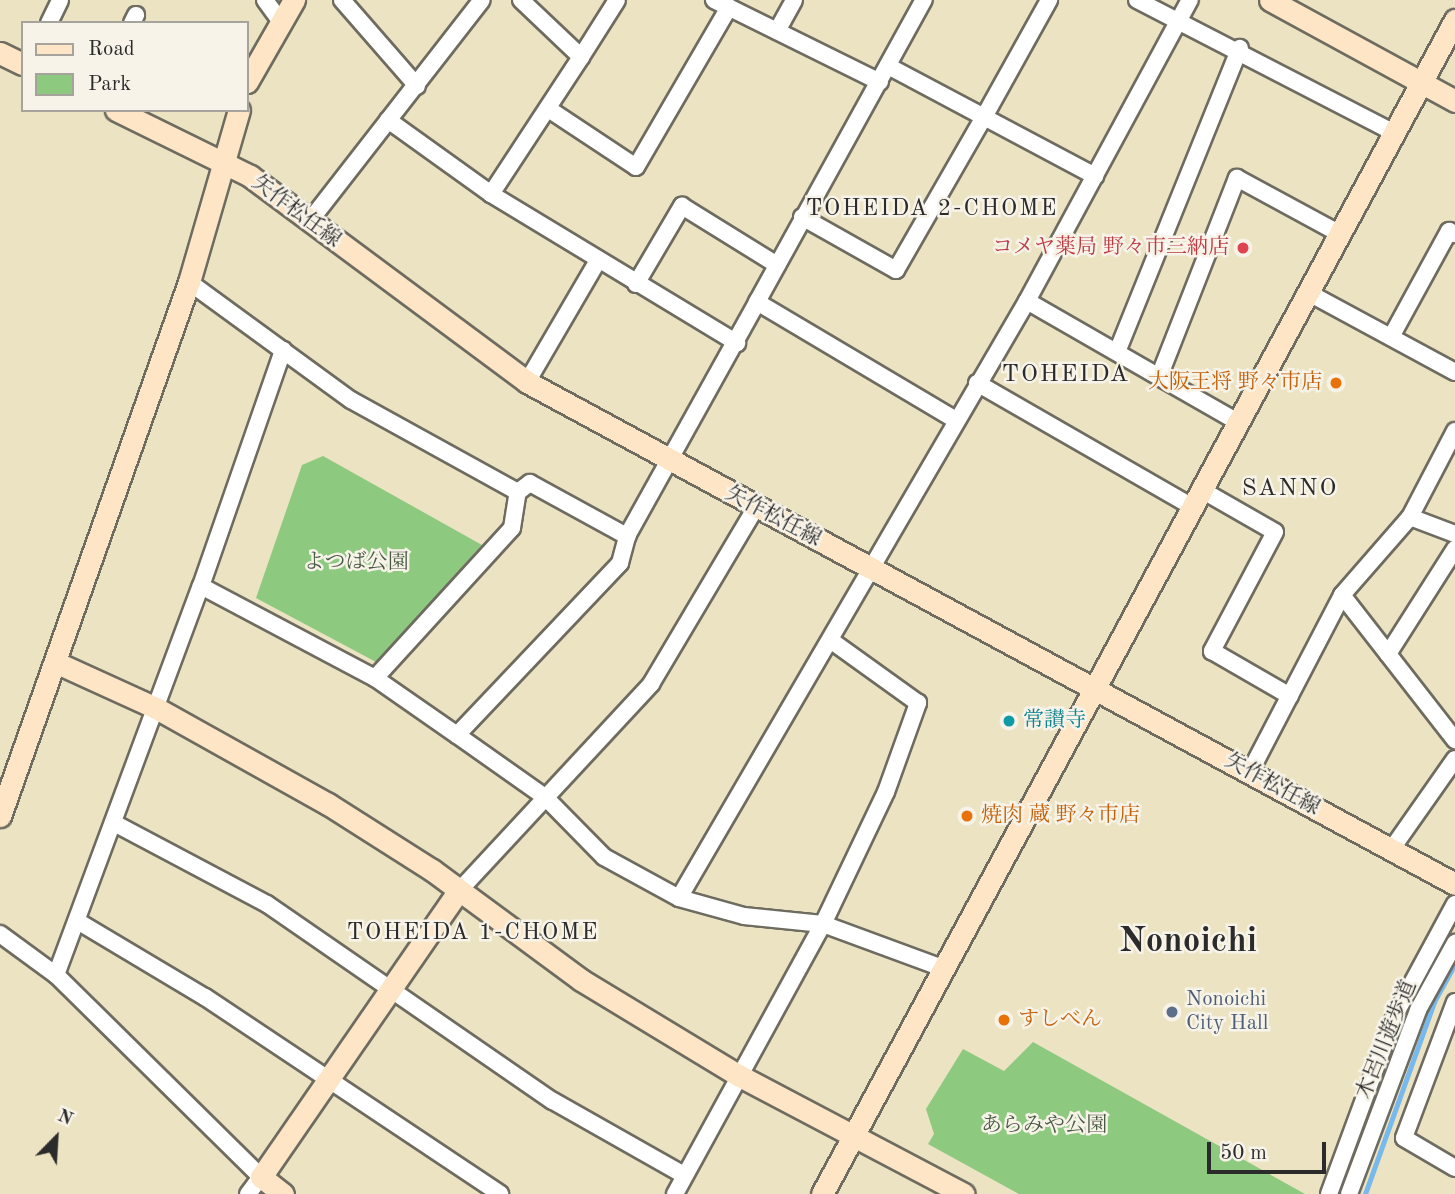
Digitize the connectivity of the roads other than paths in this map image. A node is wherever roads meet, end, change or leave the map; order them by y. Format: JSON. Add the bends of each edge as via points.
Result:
{"nodes":[{"id":1,"x":60,"y":0,"type":"edge"},
{"id":2,"x":265,"y":0,"type":"edge"},
{"id":3,"x":294,"y":0,"type":"edge"},
{"id":4,"x":342,"y":0,"type":"edge"},
{"id":5,"x":482,"y":0,"type":"edge"},
{"id":6,"x":521,"y":0,"type":"edge"},
{"id":7,"x":617,"y":0,"type":"edge"},
{"id":8,"x":794,"y":0,"type":"edge"},
{"id":9,"x":925,"y":0,"type":"edge"},
{"id":10,"x":1049,"y":0,"type":"edge"},
{"id":11,"x":1138,"y":0,"type":"edge"},
{"id":12,"x":1190,"y":0,"type":"edge"},
{"id":13,"x":1270,"y":0,"type":"edge"},
{"id":14,"x":721,"y":4,"type":"edge"},
{"id":15,"x":1178,"y":17,"type":"junction"},
{"id":16,"x":1455,"y":20,"type":"edge"},
{"id":17,"x":50,"y":21,"type":"edge"},
{"id":18,"x":280,"y":21,"type":"junction"},
{"id":19,"x":777,"y":31,"type":"junction"},
{"id":20,"x":1240,"y":48,"type":"junction"},
{"id":21,"x":0,"y":52,"type":"edge"},
{"id":22,"x":582,"y":57,"type":"junction"},
{"id":23,"x":21,"y":63,"type":"edge"},
{"id":24,"x":888,"y":65,"type":"junction"},
{"id":25,"x":248,"y":80,"type":"edge"},
{"id":26,"x":880,"y":82,"type":"junction"},
{"id":27,"x":1421,"y":84,"type":"junction"},
{"id":28,"x":417,"y":86,"type":"junction"},
{"id":29,"x":1455,"y":102,"type":"edge"},
{"id":30,"x":550,"y":110,"type":"junction"},
{"id":31,"x":120,"y":112,"type":"edge"},
{"id":32,"x":238,"y":112,"type":"edge"},
{"id":33,"x":984,"y":117,"type":"junction"},
{"id":34,"x":388,"y":120,"type":"junction"},
{"id":35,"x":1395,"y":134,"type":"junction"},
{"id":36,"x":224,"y":164,"type":"junction"},
{"id":37,"x":1095,"y":176,"type":"junction"},
{"id":38,"x":491,"y":194,"type":"junction"},
{"id":39,"x":803,"y":217,"type":"junction"},
{"id":40,"x":309,"y":222,"type":"junction"},
{"id":41,"x":1453,"y":228,"type":"edge"},
{"id":42,"x":1340,"y":234,"type":"junction"},
{"id":43,"x":597,"y":262,"type":"junction"},
{"id":44,"x":777,"y":265,"type":"junction"},
{"id":45,"x":189,"y":282,"type":"junction"},
{"id":46,"x":636,"y":284,"type":"junction"},
{"id":47,"x":1307,"y":292,"type":"junction"},
{"id":48,"x":1027,"y":301,"type":"junction"},
{"id":49,"x":757,"y":302,"type":"junction"},
{"id":50,"x":1391,"y":337,"type":"junction"},
{"id":51,"x":737,"y":343,"type":"junction"},
{"id":52,"x":283,"y":350,"type":"junction"},
{"id":53,"x":1117,"y":352,"type":"junction"},
{"id":54,"x":1455,"y":372,"type":"edge"},
{"id":55,"x":1159,"y":377,"type":"junction"},
{"id":56,"x":527,"y":382,"type":"junction"},
{"id":57,"x":977,"y":383,"type":"junction"},
{"id":58,"x":954,"y":418,"type":"junction"},
{"id":59,"x":1236,"y":421,"type":"junction"},
{"id":60,"x":1455,"y":431,"type":"edge"},
{"id":61,"x":673,"y":462,"type":"junction"},
{"id":62,"x":518,"y":492,"type":"junction"},
{"id":63,"x":1196,"y":498,"type":"junction"},
{"id":64,"x":755,"y":509,"type":"junction"},
{"id":65,"x":1410,"y":517,"type":"junction"},
{"id":66,"x":1455,"y":534,"type":"edge"},
{"id":67,"x":627,"y":536,"type":"junction"},
{"id":68,"x":1455,"y":549,"type":"edge"},
{"id":69,"x":872,"y":570,"type":"junction"},
{"id":70,"x":201,"y":586,"type":"junction"},
{"id":71,"x":1342,"y":595,"type":"junction"},
{"id":72,"x":833,"y":642,"type":"junction"},
{"id":73,"x":1388,"y":653,"type":"junction"},
{"id":74,"x":55,"y":662,"type":"junction"},
{"id":75,"x":375,"y":678,"type":"junction"},
{"id":76,"x":1094,"y":688,"type":"junction"},
{"id":77,"x":1290,"y":696,"type":"junction"},
{"id":78,"x":156,"y":708,"type":"junction"},
{"id":79,"x":457,"y":734,"type":"junction"},
{"id":80,"x":1455,"y":740,"type":"edge"},
{"id":81,"x":1455,"y":759,"type":"edge"},
{"id":82,"x":1250,"y":772,"type":"junction"},
{"id":83,"x":545,"y":797,"type":"junction"},
{"id":84,"x":0,"y":816,"type":"edge"},
{"id":85,"x":114,"y":823,"type":"junction"},
{"id":86,"x":1391,"y":850,"type":"junction"},
{"id":87,"x":1455,"y":884,"type":"edge"},
{"id":88,"x":457,"y":893,"type":"junction"},
{"id":89,"x":679,"y":898,"type":"junction"},
{"id":90,"x":1455,"y":904,"type":"edge"},
{"id":91,"x":79,"y":922,"type":"junction"},
{"id":92,"x":823,"y":923,"type":"junction"},
{"id":93,"x":0,"y":934,"type":"edge"},
{"id":94,"x":1455,"y":943,"type":"edge"},
{"id":95,"x":940,"y":967,"type":"junction"},
{"id":96,"x":56,"y":975,"type":"junction"},
{"id":97,"x":389,"y":990,"type":"junction"},
{"id":98,"x":1455,"y":1002,"type":"edge"},
{"id":99,"x":738,"y":1075,"type":"junction"},
{"id":100,"x":327,"y":1079,"type":"junction"},
{"id":101,"x":855,"y":1134,"type":"junction"},
{"id":102,"x":1455,"y":1168,"type":"edge"},
{"id":103,"x":684,"y":1175,"type":"junction"},
{"id":104,"x":255,"y":1185,"type":"edge"},
{"id":105,"x":283,"y":1194,"type":"edge"},
{"id":106,"x":500,"y":1194,"type":"edge"},
{"id":107,"x":675,"y":1194,"type":"edge"},
{"id":108,"x":822,"y":1194,"type":"edge"},
{"id":109,"x":964,"y":1194,"type":"edge"},
{"id":110,"x":1329,"y":1194,"type":"edge"},
{"id":111,"x":1349,"y":1194,"type":"edge"}],
"edges":[{"from":1,"to":17,"type":"street"},
{"from":2,"to":18,"type":"street"},
{"from":3,"to":18,"type":"street"},
{"from":4,"to":28,"type":"street"},
{"from":5,"to":28,"type":"street"},
{"from":6,"to":22,"type":"street"},
{"from":7,"to":22,"type":"street"},
{"from":8,"to":19,"type":"street"},
{"from":9,"to":24,"type":"street"},
{"from":10,"to":33,"type":"street"},
{"from":11,"to":15,"type":"street"},
{"from":12,"to":15,"type":"street"},
{"from":13,"to":27,"type":"street"},
{"from":14,"to":19,"type":"street"},
{"from":14,"to":30,"type":"street","via":[[636,167]]},
{"from":15,"to":20,"type":"street"},
{"from":15,"to":37,"type":"street"},
{"from":16,"to":27,"type":"street"},
{"from":18,"to":25,"type":"street"},
{"from":19,"to":26,"type":"street"},
{"from":20,"to":35,"type":"street"},
{"from":20,"to":53,"type":"street"},
{"from":21,"to":23,"type":"street"},
{"from":22,"to":30,"type":"street"},
{"from":24,"to":26,"type":"street"},
{"from":24,"to":33,"type":"street"},
{"from":26,"to":39,"type":"street"},
{"from":27,"to":29,"type":"street"},
{"from":27,"to":35,"type":"street"},
{"from":28,"to":34,"type":"street"},
{"from":30,"to":38,"type":"street"},
{"from":31,"to":36,"type":"street","name":"矢作松任線"},
{"from":32,"to":36,"type":"street"},
{"from":33,"to":37,"type":"street"},
{"from":33,"to":39,"type":"street","via":[[896,270]]},
{"from":34,"to":38,"type":"street"},
{"from":34,"to":40,"type":"street"},
{"from":35,"to":42,"type":"street"},
{"from":36,"to":40,"type":"street","name":"矢作松任線"},
{"from":36,"to":45,"type":"street"},
{"from":37,"to":48,"type":"street"},
{"from":38,"to":43,"type":"street"},
{"from":39,"to":44,"type":"street"},
{"from":40,"to":56,"type":"street","name":"矢作松任線"},
{"from":41,"to":50,"type":"street"},
{"from":42,"to":47,"type":"street"},
{"from":42,"to":55,"type":"street","via":[[1237,178]]},
{"from":43,"to":46,"type":"street"},
{"from":43,"to":56,"type":"street"},
{"from":44,"to":46,"type":"street","via":[[682,206]]},
{"from":44,"to":49,"type":"street"},
{"from":45,"to":52,"type":"street"},
{"from":45,"to":74,"type":"street"},
{"from":46,"to":51,"type":"street"},
{"from":47,"to":50,"type":"street"},
{"from":47,"to":59,"type":"street"},
{"from":48,"to":53,"type":"street"},
{"from":48,"to":57,"type":"street"},
{"from":49,"to":51,"type":"street"},
{"from":49,"to":58,"type":"street"},
{"from":50,"to":54,"type":"street"},
{"from":51,"to":61,"type":"street"},
{"from":52,"to":62,"type":"street","via":[[351,400]]},
{"from":52,"to":70,"type":"street"},
{"from":53,"to":55,"type":"street"},
{"from":55,"to":59,"type":"street"},
{"from":56,"to":61,"type":"street","name":"矢作松任線"},
{"from":57,"to":58,"type":"street"},
{"from":57,"to":63,"type":"street"},
{"from":58,"to":69,"type":"street"},
{"from":59,"to":63,"type":"street"},
{"from":60,"to":65,"type":"street"},
{"from":61,"to":64,"type":"street","name":"矢作松任線"},
{"from":61,"to":67,"type":"street"},
{"from":62,"to":67,"type":"street","via":[[530,483]]},
{"from":62,"to":75,"type":"street","via":[[512,528]]},
{"from":63,"to":76,"type":"street"},
{"from":63,"to":77,"type":"street","via":[[1275,532],[1212,651]]},
{"from":64,"to":69,"type":"street","name":"矢作松任線"},
{"from":64,"to":83,"type":"street","via":[[651,684]]},
{"from":65,"to":66,"type":"street"},
{"from":65,"to":71,"type":"street"},
{"from":67,"to":79,"type":"street","via":[[620,563]]},
{"from":68,"to":73,"type":"street"},
{"from":69,"to":72,"type":"street"},
{"from":69,"to":76,"type":"street","name":"矢作松任線"},
{"from":70,"to":75,"type":"street"},
{"from":70,"to":78,"type":"street"},
{"from":71,"to":73,"type":"street"},
{"from":71,"to":77,"type":"street"},
{"from":72,"to":89,"type":"street","via":[[729,803]]},
{"from":72,"to":92,"type":"street","via":[[918,703],[886,792]]},
{"from":73,"to":80,"type":"street"},
{"from":74,"to":78,"type":"street"},
{"from":74,"to":84,"type":"street"},
{"from":75,"to":79,"type":"street"},
{"from":76,"to":82,"type":"street","name":"矢作松任線"},
{"from":76,"to":95,"type":"street"},
{"from":77,"to":82,"type":"street"},
{"from":78,"to":85,"type":"street"},
{"from":78,"to":88,"type":"street","via":[[328,804],[432,870]]},
{"from":79,"to":83,"type":"street"},
{"from":81,"to":86,"type":"street"},
{"from":82,"to":86,"type":"street","name":"矢作松任線"},
{"from":83,"to":88,"type":"street"},
{"from":83,"to":89,"type":"street","via":[[604,857]]},
{"from":85,"to":91,"type":"street"},
{"from":85,"to":97,"type":"street","via":[[267,904]]},
{"from":86,"to":87,"type":"street","name":"矢作松任線"},
{"from":88,"to":97,"type":"street"},
{"from":88,"to":99,"type":"street","via":[[581,980]]},
{"from":89,"to":92,"type":"street","via":[[744,916]]},
{"from":90,"to":110,"type":"street","via":[[1395,1013]]},
{"from":91,"to":96,"type":"street"},
{"from":91,"to":100,"type":"street"},
{"from":92,"to":95,"type":"street"},
{"from":92,"to":99,"type":"street"},
{"from":93,"to":96,"type":"street"},
{"from":94,"to":111,"type":"street","name":"木呂川遊歩道","via":[[1419,1010]]},
{"from":95,"to":101,"type":"street"},
{"from":96,"to":104,"type":"street"},
{"from":97,"to":100,"type":"street"},
{"from":97,"to":103,"type":"street","via":[[553,1101]]},
{"from":98,"to":102,"type":"street","via":[[1404,1138]]},
{"from":99,"to":101,"type":"street"},
{"from":99,"to":103,"type":"street"},
{"from":100,"to":104,"type":"street"},
{"from":100,"to":106,"type":"street"},
{"from":101,"to":108,"type":"street"},
{"from":101,"to":109,"type":"street"},
{"from":103,"to":107,"type":"street"},
{"from":104,"to":105,"type":"street"}]}
